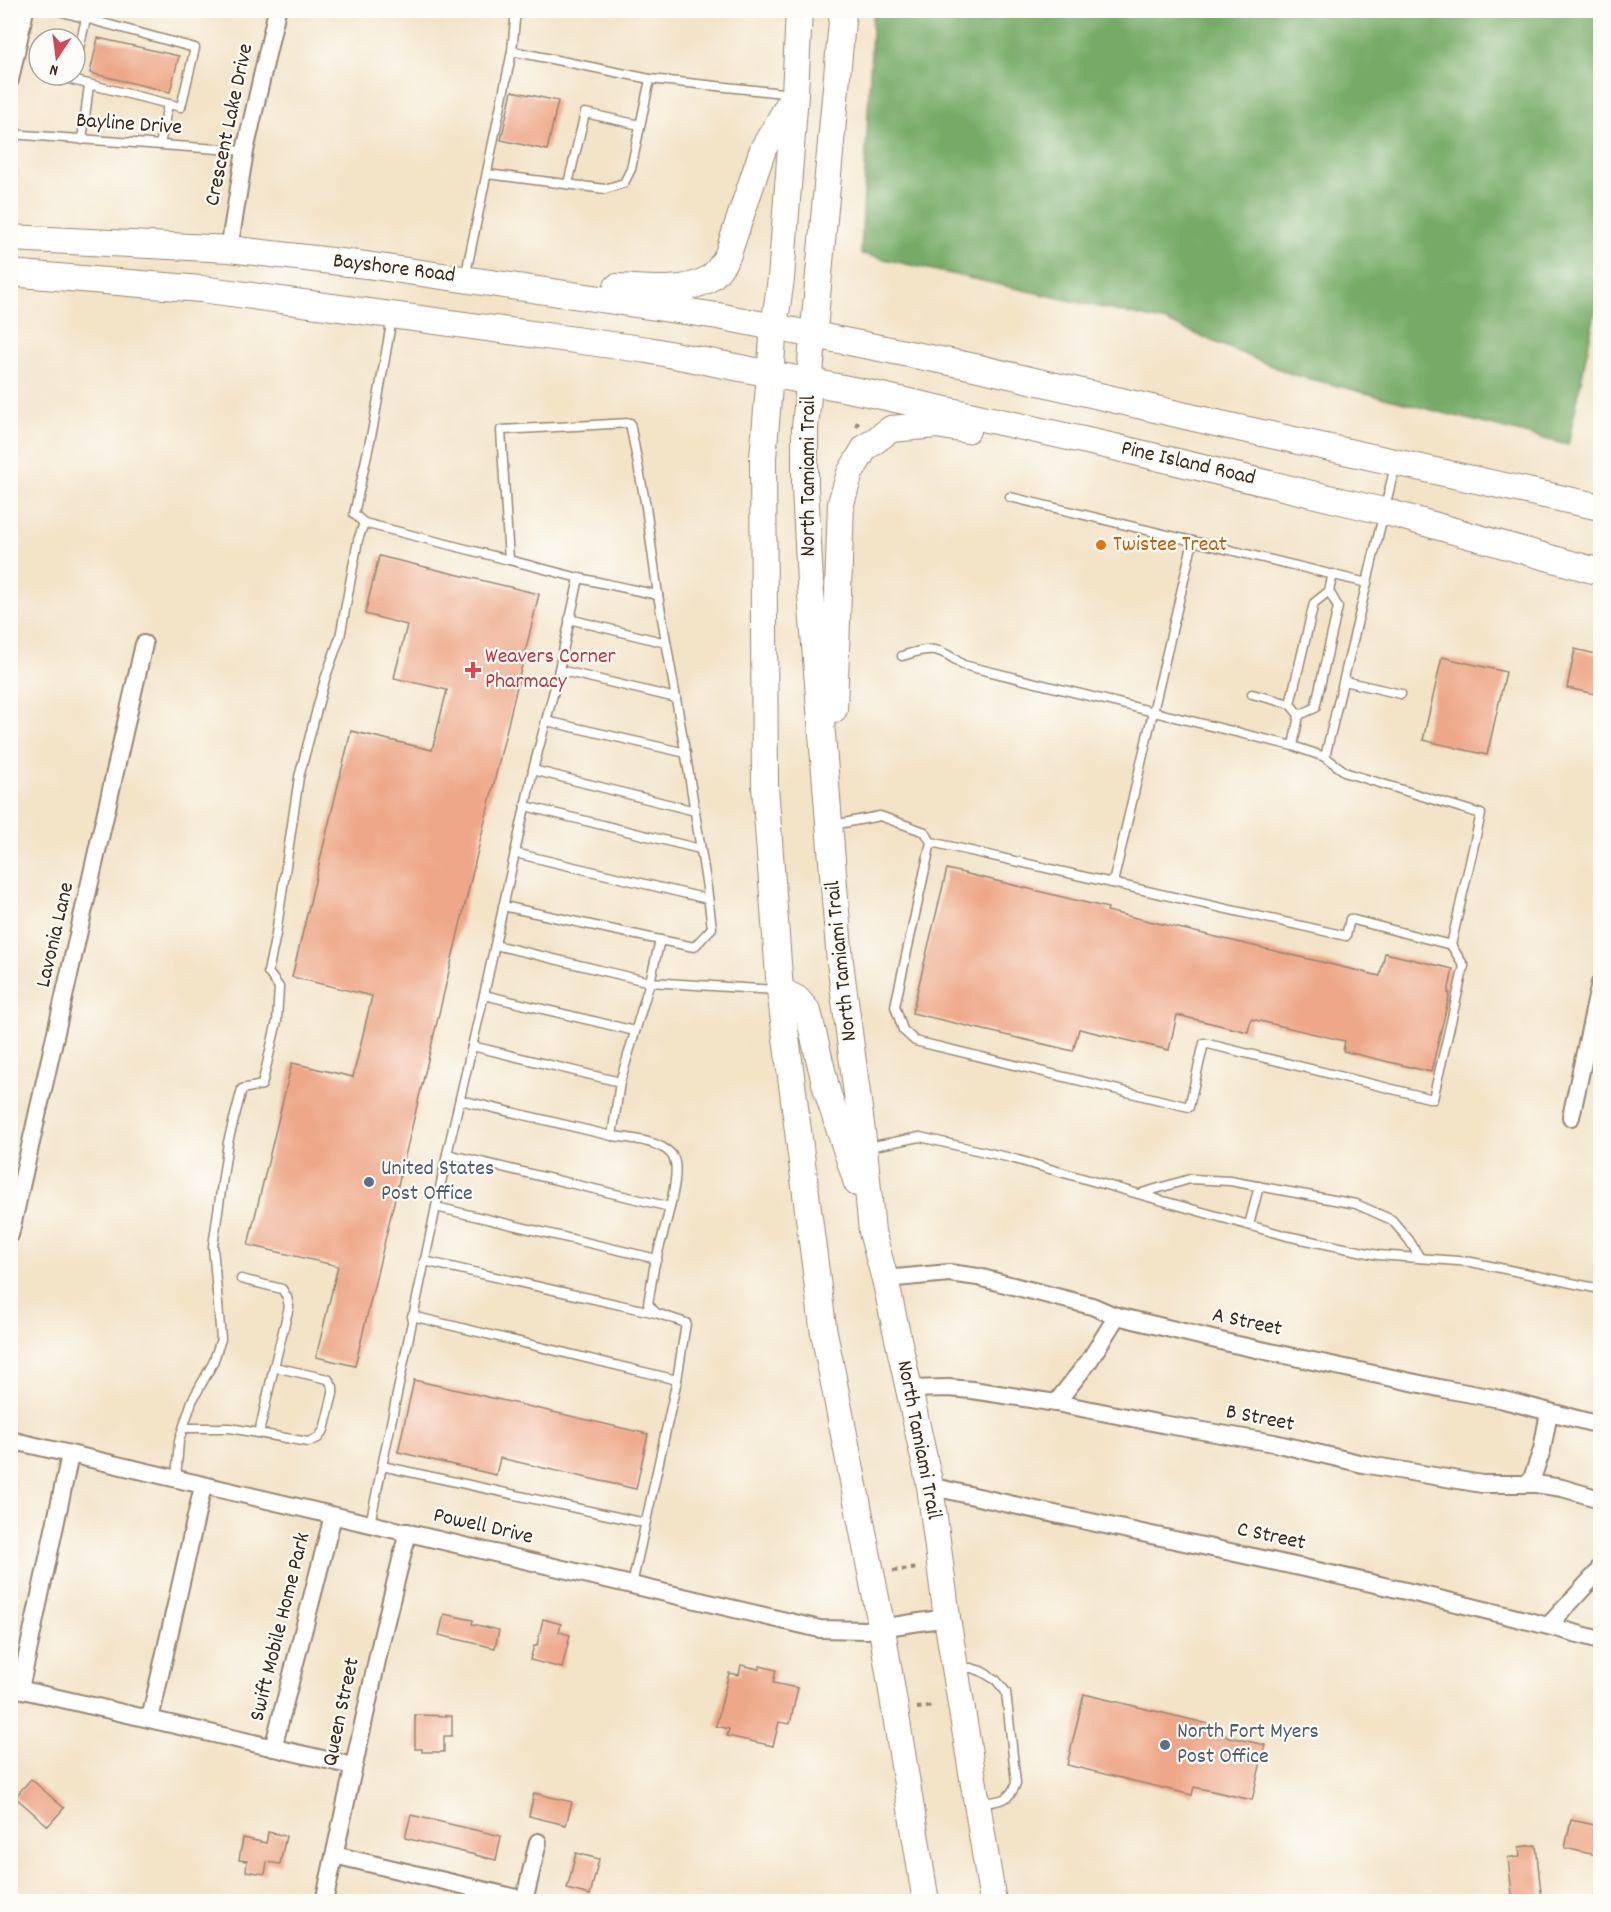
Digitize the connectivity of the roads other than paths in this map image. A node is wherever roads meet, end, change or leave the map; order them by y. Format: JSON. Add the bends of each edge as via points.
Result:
{"nodes":[{"id":1,"x":25,"y":10,"type":"edge"},
{"id":2,"x":55,"y":10,"type":"edge"},
{"id":3,"x":278,"y":10,"type":"edge"},
{"id":4,"x":516,"y":10,"type":"edge"},
{"id":5,"x":799,"y":10,"type":"edge"},
{"id":6,"x":843,"y":10,"type":"edge"},
{"id":7,"x":86,"y":19,"type":"junction"},
{"id":8,"x":84,"y":27,"type":"edge"},
{"id":9,"x":512,"y":51,"type":"junction"},
{"id":10,"x":650,"y":79,"type":"junction"},
{"id":11,"x":10,"y":80,"type":"edge"},
{"id":12,"x":89,"y":85,"type":"joint"},
{"id":13,"x":795,"y":94,"type":"junction"},
{"id":14,"x":168,"y":104,"type":"junction"},
{"id":15,"x":640,"y":125,"type":"junction"},
{"id":16,"x":10,"y":134,"type":"edge"},
{"id":17,"x":82,"y":140,"type":"junction"},
{"id":18,"x":160,"y":145,"type":"junction"},
{"id":19,"x":245,"y":151,"type":"junction"},
{"id":20,"x":487,"y":174,"type":"junction"},
{"id":21,"x":568,"y":184,"type":"junction"},
{"id":22,"x":10,"y":238,"type":"edge"},
{"id":23,"x":229,"y":249,"type":"junction"},
{"id":24,"x":10,"y":273,"type":"edge"},
{"id":25,"x":465,"y":278,"type":"junction"},
{"id":26,"x":517,"y":285,"type":"junction"},
{"id":27,"x":393,"y":315,"type":"junction"},
{"id":28,"x":774,"y":327,"type":"junction"},
{"id":29,"x":813,"y":334,"type":"junction"},
{"id":30,"x":771,"y":374,"type":"junction"},
{"id":31,"x":808,"y":381,"type":"junction"},
{"id":32,"x":1110,"y":446,"type":"junction"},
{"id":33,"x":1396,"y":463,"type":"junction"},
{"id":34,"x":1010,"y":497,"type":"dead end"},
{"id":35,"x":1600,"y":507,"type":"edge"},
{"id":36,"x":1383,"y":511,"type":"junction"},
{"id":37,"x":364,"y":523,"type":"junction"},
{"id":38,"x":1193,"y":541,"type":"junction"},
{"id":39,"x":509,"y":560,"type":"junction"},
{"id":40,"x":1600,"y":572,"type":"edge"},
{"id":41,"x":1333,"y":574,"type":"junction"},
{"id":42,"x":579,"y":578,"type":"junction"},
{"id":43,"x":1367,"y":583,"type":"junction"},
{"id":44,"x":1329,"y":591,"type":"junction"},
{"id":45,"x":658,"y":595,"type":"junction"},
{"id":46,"x":569,"y":619,"type":"junction"},
{"id":47,"x":666,"y":643,"type":"junction"},
{"id":48,"x":144,"y":644,"type":"dead end"},
{"id":49,"x":902,"y":656,"type":"dead end"},
{"id":50,"x":559,"y":670,"type":"junction"},
{"id":51,"x":1344,"y":681,"type":"junction"},
{"id":52,"x":1252,"y":694,"type":"dead end"},
{"id":53,"x":1401,"y":694,"type":"dead end"},
{"id":54,"x":676,"y":698,"type":"junction"},
{"id":55,"x":1290,"y":704,"type":"junction"},
{"id":56,"x":1152,"y":711,"type":"junction"},
{"id":57,"x":1299,"y":715,"type":"junction"},
{"id":58,"x":546,"y":721,"type":"junction"},
{"id":59,"x":1293,"y":746,"type":"junction"},
{"id":60,"x":686,"y":753,"type":"junction"},
{"id":61,"x":1325,"y":757,"type":"junction"},
{"id":62,"x":533,"y":770,"type":"junction"},
{"id":63,"x":525,"y":806,"type":"junction"},
{"id":64,"x":695,"y":811,"type":"junction"},
{"id":65,"x":829,"y":826,"type":"junction"},
{"id":66,"x":931,"y":842,"type":"junction"},
{"id":67,"x":700,"y":849,"type":"junction"},
{"id":68,"x":515,"y":853,"type":"junction"},
{"id":69,"x":1113,"y":883,"type":"junction"},
{"id":70,"x":708,"y":899,"type":"junction"},
{"id":71,"x":503,"y":906,"type":"junction"},
{"id":72,"x":660,"y":939,"type":"junction"},
{"id":73,"x":495,"y":945,"type":"junction"},
{"id":74,"x":1451,"y":945,"type":"junction"},
{"id":75,"x":650,"y":982,"type":"junction"},
{"id":76,"x":1600,"y":983,"type":"edge"},
{"id":77,"x":780,"y":990,"type":"junction"},
{"id":78,"x":484,"y":995,"type":"junction"},
{"id":79,"x":635,"y":1031,"type":"junction"},
{"id":80,"x":472,"y":1046,"type":"junction"},
{"id":81,"x":621,"y":1082,"type":"junction"},
{"id":82,"x":460,"y":1100,"type":"junction"},
{"id":83,"x":1571,"y":1117,"type":"dead end"},
{"id":84,"x":612,"y":1136,"type":"junction"},
{"id":85,"x":864,"y":1148,"type":"junction"},
{"id":86,"x":447,"y":1154,"type":"junction"},
{"id":87,"x":1259,"y":1186,"type":"junction"},
{"id":88,"x":1141,"y":1193,"type":"junction"},
{"id":89,"x":436,"y":1207,"type":"junction"},
{"id":90,"x":670,"y":1207,"type":"junction"},
{"id":91,"x":1249,"y":1225,"type":"junction"},
{"id":92,"x":872,"y":1232,"type":"junction"},
{"id":93,"x":10,"y":1235,"type":"edge"},
{"id":94,"x":1420,"y":1258,"type":"junction"},
{"id":95,"x":657,"y":1259,"type":"junction"},
{"id":96,"x":424,"y":1260,"type":"junction"},
{"id":97,"x":241,"y":1279,"type":"dead end"},
{"id":98,"x":885,"y":1279,"type":"junction"},
{"id":99,"x":1600,"y":1289,"type":"edge"},
{"id":100,"x":656,"y":1313,"type":"junction"},
{"id":101,"x":412,"y":1316,"type":"junction"},
{"id":102,"x":1117,"y":1316,"type":"junction"},
{"id":103,"x":274,"y":1367,"type":"junction"},
{"id":104,"x":677,"y":1380,"type":"junction"},
{"id":105,"x":910,"y":1389,"type":"junction"},
{"id":106,"x":1056,"y":1403,"type":"junction"},
{"id":107,"x":1549,"y":1412,"type":"junction"},
{"id":108,"x":1600,"y":1425,"type":"edge"},
{"id":109,"x":184,"y":1428,"type":"junction"},
{"id":110,"x":260,"y":1433,"type":"junction"},
{"id":111,"x":10,"y":1440,"type":"edge"},
{"id":112,"x":70,"y":1455,"type":"junction"},
{"id":113,"x":382,"y":1466,"type":"junction"},
{"id":114,"x":176,"y":1479,"type":"junction"},
{"id":115,"x":1530,"y":1484,"type":"junction"},
{"id":116,"x":203,"y":1486,"type":"junction"},
{"id":117,"x":930,"y":1486,"type":"junction"},
{"id":118,"x":1600,"y":1499,"type":"edge"},
{"id":119,"x":333,"y":1516,"type":"junction"},
{"id":120,"x":645,"y":1523,"type":"junction"},
{"id":121,"x":370,"y":1524,"type":"junction"},
{"id":122,"x":408,"y":1532,"type":"junction"},
{"id":123,"x":1600,"y":1567,"type":"edge"},
{"id":124,"x":632,"y":1585,"type":"junction"},
{"id":125,"x":947,"y":1618,"type":"junction"},
{"id":126,"x":1549,"y":1625,"type":"junction"},
{"id":127,"x":882,"y":1629,"type":"junction"},
{"id":128,"x":1600,"y":1640,"type":"edge"},
{"id":129,"x":955,"y":1668,"type":"junction"},
{"id":130,"x":15,"y":1688,"type":"edge"},
{"id":131,"x":150,"y":1719,"type":"junction"},
{"id":132,"x":273,"y":1748,"type":"junction"},
{"id":133,"x":353,"y":1766,"type":"junction"},
{"id":134,"x":977,"y":1803,"type":"junction"},
{"id":135,"x":538,"y":1842,"type":"dead end"},
{"id":136,"x":334,"y":1855,"type":"junction"},
{"id":137,"x":524,"y":1901,"type":"edge"},
{"id":138,"x":324,"y":1902,"type":"edge"},
{"id":139,"x":926,"y":1902,"type":"edge"},
{"id":140,"x":993,"y":1902,"type":"edge"}],
"edges":[{"from":1,"to":11,"type":"street"},
{"from":2,"to":7,"type":"lane"},
{"from":3,"to":19,"type":"street","name":"Crescent Lake Drive"},
{"from":4,"to":9,"type":"lane"},
{"from":5,"to":13,"type":"main road","name":"North Tamiami Trail"},
{"from":6,"to":29,"type":"main road","name":"North Tamiami Trail"},
{"from":7,"to":8,"type":"lane"},
{"from":7,"to":14,"type":"lane","via":[[195,48],[181,107]]},
{"from":9,"to":10,"type":"lane"},
{"from":9,"to":20,"type":"lane"},
{"from":10,"to":13,"type":"lane"},
{"from":10,"to":15,"type":"lane"},
{"from":12,"to":14,"type":"lane"},
{"from":12,"to":17,"type":"lane"},
{"from":13,"to":26,"type":"main road","via":[[763,149],[728,254],[708,279],[676,288]]},
{"from":13,"to":28,"type":"main road","name":"North Tamiami Trail"},
{"from":14,"to":18,"type":"lane"},
{"from":15,"to":21,"type":"lane","via":[[631,169],[624,183],[604,189]]},
{"from":15,"to":21,"type":"lane","via":[[585,113]]},
{"from":16,"to":17,"type":"lane","name":"Bayline Drive"},
{"from":17,"to":18,"type":"lane","name":"Bayline Drive"},
{"from":18,"to":19,"type":"lane","name":"Bayline Drive"},
{"from":19,"to":23,"type":"street","name":"Crescent Lake Drive"},
{"from":20,"to":21,"type":"lane"},
{"from":20,"to":25,"type":"lane"},
{"from":22,"to":23,"type":"main road","name":"Bayshore Road"},
{"from":23,"to":25,"type":"main road","name":"Bayshore Road"},
{"from":24,"to":27,"type":"main road","name":"Bayshore Road","via":[[201,289]]},
{"from":25,"to":26,"type":"main road","name":"Bayshore Road"},
{"from":26,"to":28,"type":"main road","name":"Bayshore Road"},
{"from":27,"to":30,"type":"main road","name":"Bayshore Road","via":[[648,350]]},
{"from":27,"to":37,"type":"lane","via":[[354,514]]},
{"from":28,"to":29,"type":"main road","name":"Pine Island Road"},
{"from":28,"to":30,"type":"main road","name":"North Tamiami Trail"},
{"from":29,"to":31,"type":"main road","name":"North Tamiami Trail"},
{"from":29,"to":33,"type":"main road","name":"Pine Island Road"},
{"from":30,"to":31,"type":"main road","name":"Pine Island Road"},
{"from":30,"to":77,"type":"main road","name":"North Tamiami Trail","via":[[763,458],[765,786]]},
{"from":31,"to":32,"type":"main road","name":"Pine Island Road"},
{"from":31,"to":65,"type":"main road","name":"North Tamiami Trail","via":[[805,487]]},
{"from":32,"to":36,"type":"main road","name":"Pine Island Road"},
{"from":32,"to":65,"type":"main road","via":[[1012,438],[936,425],[891,429],[865,448],[850,473],[841,503]]},
{"from":33,"to":35,"type":"main road","name":"Pine Island Road"},
{"from":33,"to":36,"type":"lane"},
{"from":34,"to":38,"type":"lane"},
{"from":36,"to":40,"type":"main road","name":"Pine Island Road"},
{"from":36,"to":43,"type":"lane"},
{"from":37,"to":39,"type":"lane"},
{"from":37,"to":109,"type":"lane","via":[[340,637],[299,777],[268,972],[279,987],[277,1021],[262,1085],[242,1089],[228,1142],[213,1246],[221,1339]]},
{"from":38,"to":41,"type":"lane"},
{"from":38,"to":56,"type":"lane"},
{"from":39,"to":42,"type":"lane"},
{"from":39,"to":45,"type":"lane","via":[[501,430],[630,423]]},
{"from":41,"to":43,"type":"lane"},
{"from":41,"to":44,"type":"lane"},
{"from":42,"to":45,"type":"lane"},
{"from":42,"to":46,"type":"lane"},
{"from":43,"to":51,"type":"lane"},
{"from":44,"to":55,"type":"lane","via":[[1314,603]]},
{"from":44,"to":57,"type":"lane","via":[[1338,607],[1315,708]]},
{"from":45,"to":47,"type":"lane"},
{"from":46,"to":47,"type":"lane"},
{"from":46,"to":50,"type":"lane"},
{"from":47,"to":54,"type":"lane"},
{"from":48,"to":93,"type":"street","name":"Lavonia Lane"},
{"from":49,"to":56,"type":"lane","via":[[923,650],[944,651],[963,665]]},
{"from":50,"to":54,"type":"lane"},
{"from":50,"to":58,"type":"lane"},
{"from":51,"to":53,"type":"lane"},
{"from":51,"to":61,"type":"lane"},
{"from":52,"to":55,"type":"lane"},
{"from":54,"to":60,"type":"lane"},
{"from":55,"to":57,"type":"lane"},
{"from":56,"to":59,"type":"lane"},
{"from":56,"to":69,"type":"lane"},
{"from":57,"to":59,"type":"lane"},
{"from":58,"to":60,"type":"lane"},
{"from":58,"to":62,"type":"lane"},
{"from":59,"to":61,"type":"lane"},
{"from":60,"to":64,"type":"lane"},
{"from":61,"to":74,"type":"lane","via":[[1347,773],[1481,814]]},
{"from":62,"to":63,"type":"lane"},
{"from":62,"to":64,"type":"lane"},
{"from":63,"to":67,"type":"lane"},
{"from":63,"to":68,"type":"lane"},
{"from":64,"to":67,"type":"lane"},
{"from":65,"to":66,"type":"lane","via":[[880,816],[925,832]]},
{"from":65,"to":85,"type":"main road","name":"North Tamiami Trail","via":[[840,962]]},
{"from":66,"to":69,"type":"lane"},
{"from":66,"to":74,"type":"lane","via":[[895,1006],[903,1030],[915,1041],[1189,1107],[1204,1043],[1433,1099],[1464,966]]},
{"from":67,"to":70,"type":"lane"},
{"from":68,"to":70,"type":"lane"},
{"from":68,"to":71,"type":"lane"},
{"from":69,"to":74,"type":"lane","via":[[1346,936],[1350,919]]},
{"from":70,"to":72,"type":"lane","via":[[712,928],[694,947]]},
{"from":71,"to":72,"type":"lane"},
{"from":71,"to":73,"type":"lane"},
{"from":72,"to":75,"type":"lane"},
{"from":73,"to":75,"type":"lane"},
{"from":73,"to":78,"type":"lane"},
{"from":75,"to":77,"type":"lane"},
{"from":75,"to":79,"type":"lane"},
{"from":76,"to":83,"type":"street"},
{"from":77,"to":92,"type":"main road","via":[[808,1012],[827,1091]]},
{"from":77,"to":127,"type":"main road","name":"North Tamiami Trail","via":[[823,1327]]},
{"from":78,"to":79,"type":"lane"},
{"from":78,"to":80,"type":"lane"},
{"from":79,"to":81,"type":"lane"},
{"from":80,"to":81,"type":"lane"},
{"from":80,"to":82,"type":"lane"},
{"from":81,"to":84,"type":"lane"},
{"from":82,"to":84,"type":"lane"},
{"from":82,"to":86,"type":"lane"},
{"from":84,"to":90,"type":"lane","via":[[664,1148],[674,1159],[676,1176]]},
{"from":85,"to":88,"type":"lane","via":[[920,1137]]},
{"from":85,"to":92,"type":"main road","name":"North Tamiami Trail"},
{"from":86,"to":89,"type":"lane"},
{"from":86,"to":90,"type":"lane"},
{"from":87,"to":88,"type":"lane","via":[[1230,1180],[1190,1179]]},
{"from":87,"to":91,"type":"lane"},
{"from":87,"to":94,"type":"lane","via":[[1356,1204],[1392,1220]]},
{"from":88,"to":91,"type":"lane"},
{"from":89,"to":95,"type":"lane"},
{"from":89,"to":96,"type":"lane"},
{"from":90,"to":95,"type":"lane"},
{"from":91,"to":94,"type":"lane","via":[[1378,1255]]},
{"from":92,"to":98,"type":"main road","name":"North Tamiami Trail"},
{"from":94,"to":99,"type":"lane","via":[[1471,1262]]},
{"from":95,"to":100,"type":"lane","via":[[648,1304]]},
{"from":96,"to":100,"type":"lane"},
{"from":96,"to":101,"type":"lane"},
{"from":97,"to":103,"type":"lane","via":[[282,1289],[287,1297],[289,1307]]},
{"from":98,"to":102,"type":"street","name":"A Street","via":[[949,1273],[1092,1306]]},
{"from":98,"to":105,"type":"main road","name":"North Tamiami Trail"},
{"from":100,"to":104,"type":"lane","via":[[686,1323]]},
{"from":101,"to":104,"type":"lane"},
{"from":101,"to":113,"type":"lane"},
{"from":102,"to":106,"type":"street"},
{"from":102,"to":107,"type":"street","name":"A Street"},
{"from":103,"to":110,"type":"lane"},
{"from":103,"to":110,"type":"lane","via":[[328,1379],[333,1394],[324,1430],[318,1438],[308,1442]]},
{"from":104,"to":120,"type":"lane"},
{"from":105,"to":106,"type":"street","name":"B Street","via":[[972,1390]]},
{"from":105,"to":117,"type":"main road","name":"North Tamiami Trail"},
{"from":106,"to":115,"type":"street","name":"B Street","via":[[1274,1443],[1363,1464],[1482,1484]]},
{"from":107,"to":108,"type":"street","name":"A Street"},
{"from":107,"to":115,"type":"street"},
{"from":109,"to":110,"type":"lane","via":[[230,1428]]},
{"from":109,"to":114,"type":"lane"},
{"from":111,"to":112,"type":"street","name":"Powell Drive"},
{"from":112,"to":114,"type":"street","name":"Powell Drive"},
{"from":112,"to":130,"type":"street","name":"Swift Mobile Home Park"},
{"from":113,"to":120,"type":"lane"},
{"from":113,"to":121,"type":"lane"},
{"from":114,"to":116,"type":"street","name":"Powell Drive"},
{"from":115,"to":118,"type":"street","name":"B Street"},
{"from":116,"to":119,"type":"street","name":"Powell Drive"},
{"from":116,"to":131,"type":"street"},
{"from":117,"to":125,"type":"main road","name":"North Tamiami Trail"},
{"from":117,"to":126,"type":"street","name":"C Street"},
{"from":119,"to":121,"type":"street","name":"Powell Drive"},
{"from":119,"to":132,"type":"street","name":"Swift Mobile Home Park"},
{"from":120,"to":124,"type":"lane"},
{"from":121,"to":122,"type":"street","name":"Powell Drive"},
{"from":122,"to":124,"type":"street","name":"Powell Drive"},
{"from":122,"to":133,"type":"street","name":"Queen Street"},
{"from":123,"to":126,"type":"street"},
{"from":124,"to":127,"type":"street","name":"Powell Drive","via":[[820,1629]]},
{"from":125,"to":127,"type":"street","name":"Powell Drive"},
{"from":125,"to":129,"type":"main road","name":"North Tamiami Trail"},
{"from":126,"to":128,"type":"street","name":"C Street"},
{"from":127,"to":139,"type":"main road","name":"North Tamiami Trail"},
{"from":129,"to":134,"type":"main road","name":"North Tamiami Trail"},
{"from":129,"to":134,"type":"lane","via":[[981,1671],[1006,1692],[1016,1783],[1013,1792],[1001,1801]]},
{"from":130,"to":131,"type":"street","name":"Swift Mobile Home Park"},
{"from":131,"to":132,"type":"street","name":"Swift Mobile Home Park"},
{"from":132,"to":133,"type":"street","name":"Swift Mobile Home Park"},
{"from":133,"to":136,"type":"street","name":"Queen Street"},
{"from":134,"to":140,"type":"main road","name":"North Tamiami Trail"},
{"from":135,"to":137,"type":"street"},
{"from":136,"to":137,"type":"street"},
{"from":136,"to":138,"type":"street","name":"Queen Street"}]}
